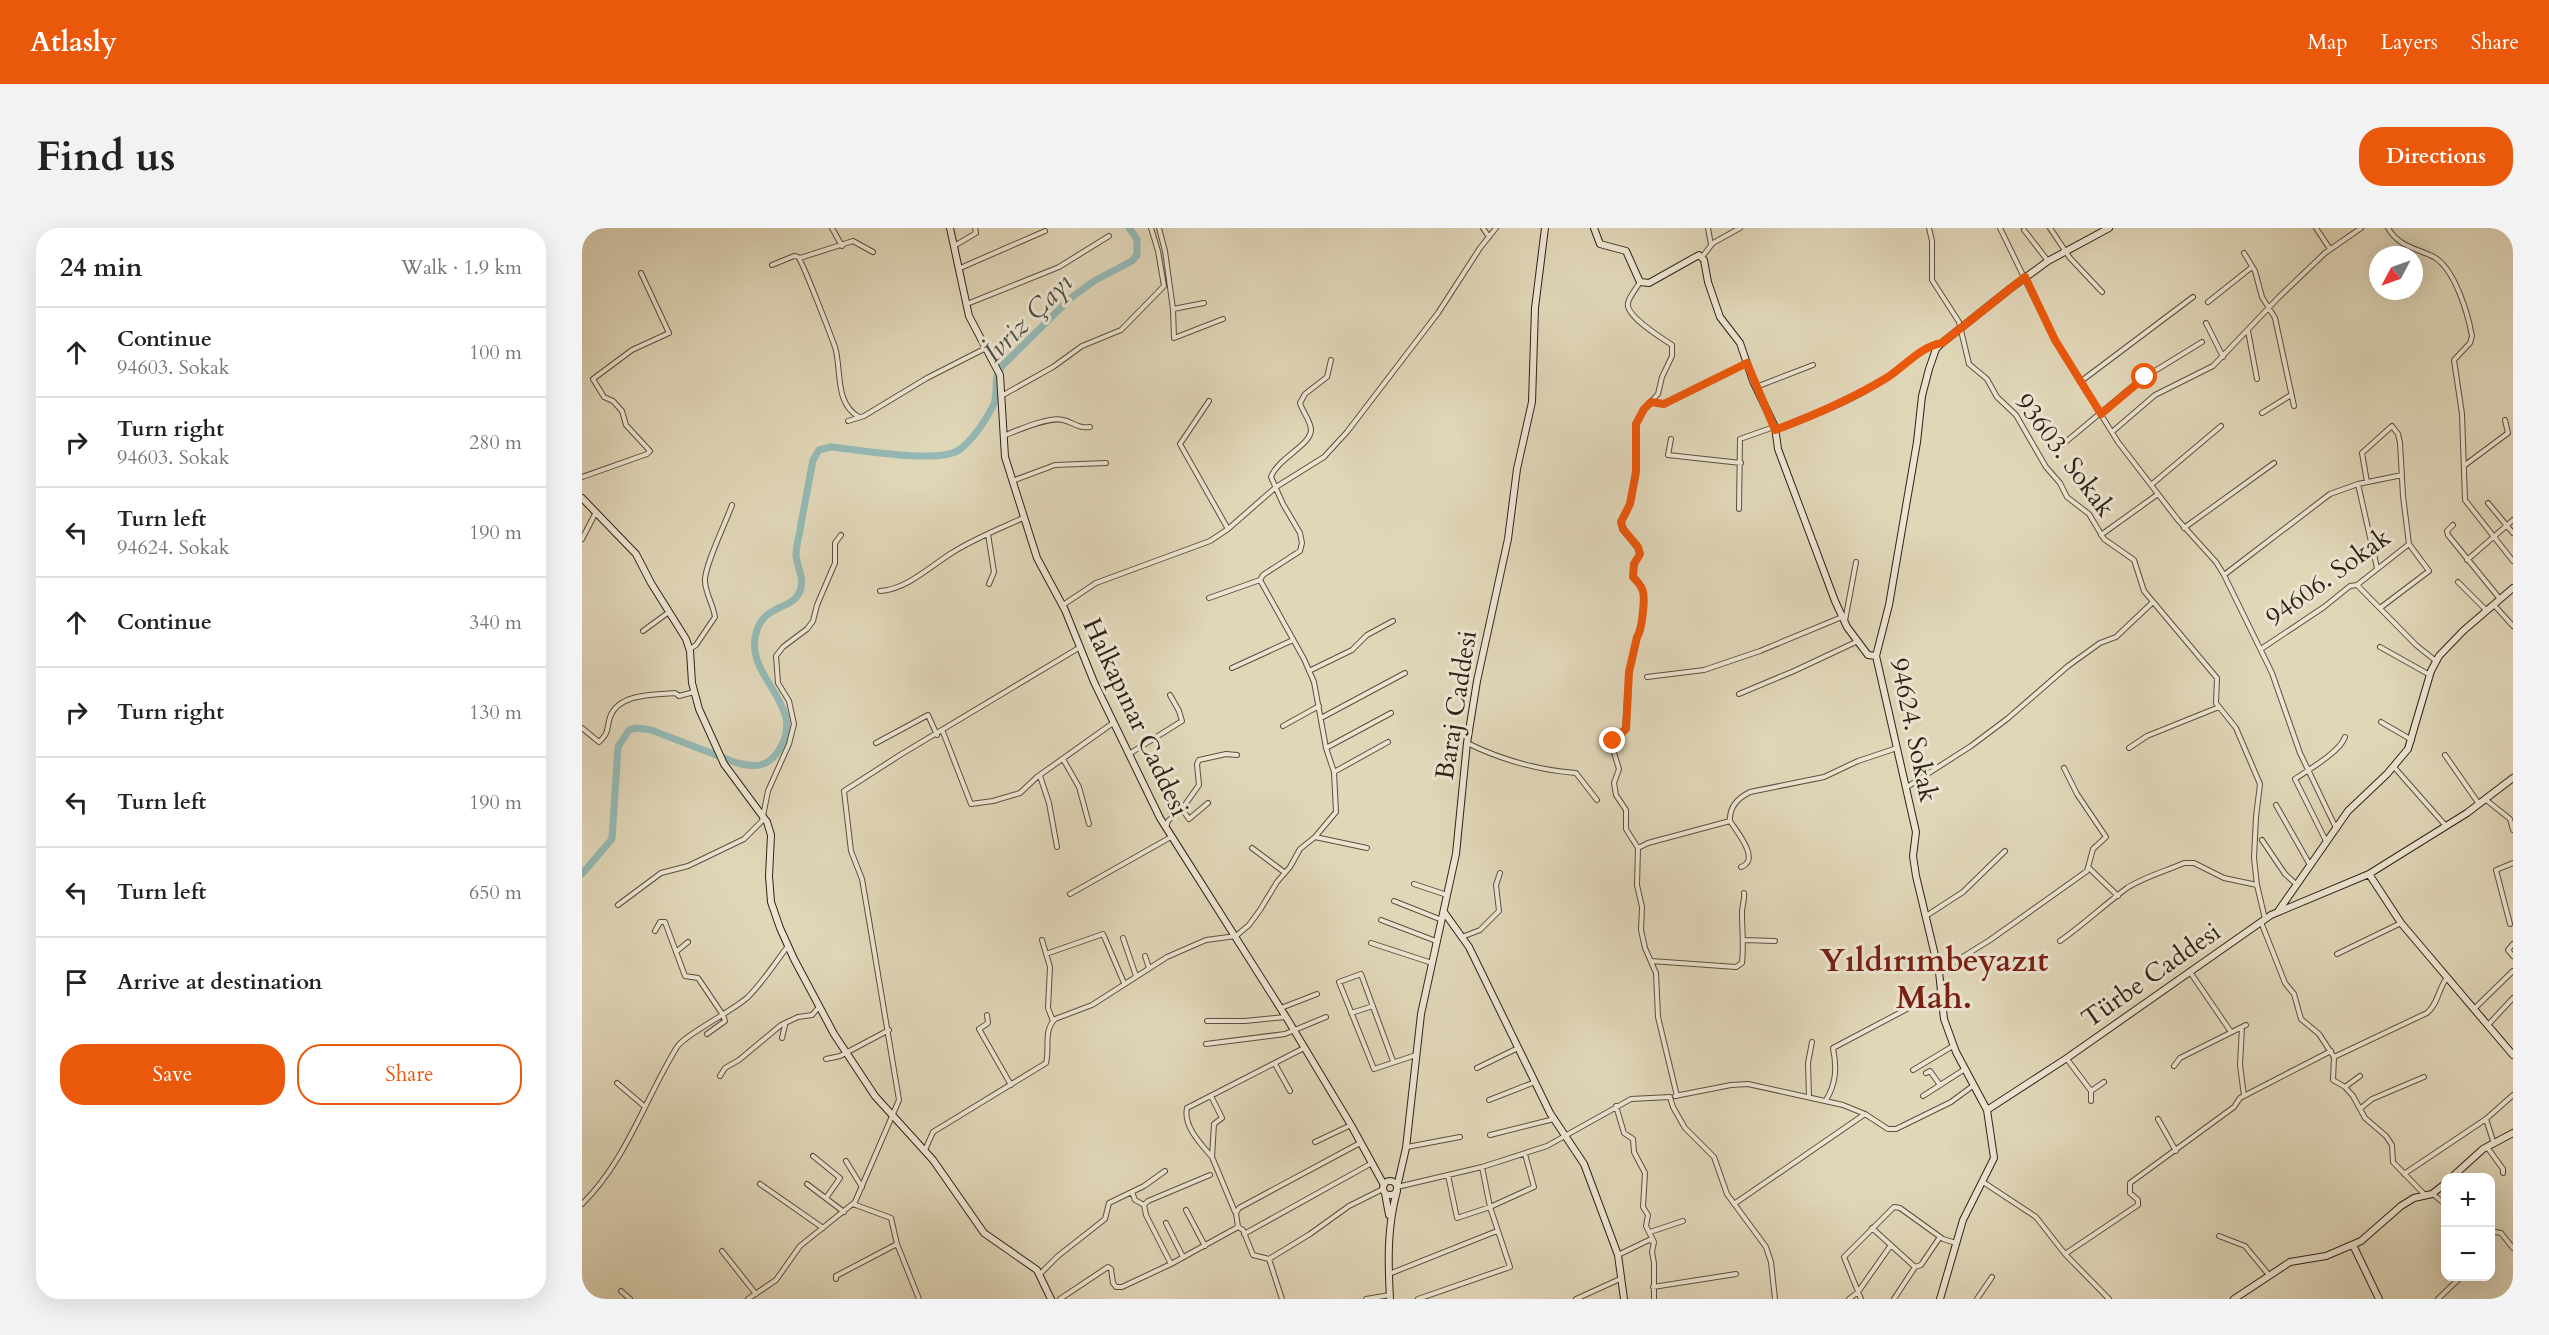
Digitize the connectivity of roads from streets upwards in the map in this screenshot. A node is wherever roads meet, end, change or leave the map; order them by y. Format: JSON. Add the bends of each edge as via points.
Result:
{"nodes":[{"id":1,"x":832,"y":228,"type":"edge"},
{"id":2,"x":950,"y":228,"type":"edge"},
{"id":3,"x":975,"y":228,"type":"edge"},
{"id":4,"x":1150,"y":228,"type":"edge"},
{"id":5,"x":1159,"y":228,"type":"edge"},
{"id":6,"x":1483,"y":228,"type":"edge"},
{"id":7,"x":1496,"y":228,"type":"edge"},
{"id":8,"x":1545,"y":228,"type":"edge"},
{"id":9,"x":1594,"y":228,"type":"edge"},
{"id":10,"x":1708,"y":228,"type":"edge"},
{"id":11,"x":1740,"y":228,"type":"edge"},
{"id":12,"x":1929,"y":228,"type":"edge"},
{"id":13,"x":2000,"y":228,"type":"edge"},
{"id":14,"x":2050,"y":228,"type":"edge"},
{"id":15,"x":2109,"y":228,"type":"edge"},
{"id":16,"x":2316,"y":228,"type":"edge"},
{"id":17,"x":2361,"y":228,"type":"edge"},
{"id":18,"x":2388,"y":228,"type":"edge"},
{"id":19,"x":2024,"y":230,"type":"dead end"},
{"id":20,"x":1046,"y":231,"type":"dead end"},
{"id":21,"x":1109,"y":236,"type":"dead end"},
{"id":22,"x":1489,"y":237,"type":"junction"},
{"id":23,"x":842,"y":246,"type":"junction"},
{"id":24,"x":953,"y":246,"type":"junction"},
{"id":25,"x":1711,"y":246,"type":"junction"},
{"id":26,"x":2330,"y":249,"type":"junction"},
{"id":27,"x":2066,"y":251,"type":"junction"},
{"id":28,"x":873,"y":252,"type":"dead end"},
{"id":29,"x":2244,"y":253,"type":"dead end"},
{"id":30,"x":1702,"y":257,"type":"junction"},
{"id":31,"x":800,"y":258,"type":"junction"},
{"id":32,"x":2048,"y":261,"type":"junction"},
{"id":33,"x":772,"y":265,"type":"dead end"},
{"id":34,"x":2252,"y":267,"type":"junction"},
{"id":35,"x":958,"y":269,"type":"junction"},
{"id":36,"x":641,"y":273,"type":"dead end"},
{"id":37,"x":2025,"y":277,"type":"junction"},
{"id":38,"x":1640,"y":282,"type":"junction"},
{"id":39,"x":1167,"y":286,"type":"junction"},
{"id":40,"x":2102,"y":292,"type":"dead end"},
{"id":41,"x":2193,"y":297,"type":"dead end"},
{"id":42,"x":2208,"y":302,"type":"dead end"},
{"id":43,"x":1204,"y":303,"type":"dead end"},
{"id":44,"x":966,"y":304,"type":"junction"},
{"id":45,"x":2270,"y":308,"type":"junction"},
{"id":46,"x":1173,"y":309,"type":"junction"},
{"id":47,"x":1222,"y":320,"type":"dead end"},
{"id":48,"x":2206,"y":323,"type":"dead end"},
{"id":49,"x":1961,"y":327,"type":"junction"},
{"id":50,"x":2248,"y":331,"type":"junction"},
{"id":51,"x":2202,"y":342,"type":"dead end"},
{"id":52,"x":1942,"y":343,"type":"junction"},
{"id":53,"x":986,"y":348,"type":"junction"},
{"id":54,"x":2223,"y":357,"type":"junction"},
{"id":55,"x":1331,"y":360,"type":"dead end"},
{"id":56,"x":1747,"y":363,"type":"junction"},
{"id":57,"x":1813,"y":365,"type":"dead end"},
{"id":58,"x":2257,"y":379,"type":"dead end"},
{"id":59,"x":2080,"y":382,"type":"junction"},
{"id":60,"x":1755,"y":387,"type":"junction"},
{"id":61,"x":1003,"y":395,"type":"junction"},
{"id":62,"x":2291,"y":395,"type":"junction"},
{"id":63,"x":1209,"y":401,"type":"dead end"},
{"id":64,"x":1651,"y":402,"type":"junction"},
{"id":65,"x":2294,"y":406,"type":"dead end"},
{"id":66,"x":2262,"y":413,"type":"dead end"},
{"id":67,"x":2101,"y":414,"type":"junction"},
{"id":68,"x":859,"y":417,"type":"junction"},
{"id":69,"x":2505,"y":420,"type":"dead end"},
{"id":70,"x":848,"y":422,"type":"dead end"},
{"id":71,"x":2221,"y":426,"type":"dead end"},
{"id":72,"x":1090,"y":427,"type":"dead end"},
{"id":73,"x":1775,"y":428,"type":"junction"},
{"id":74,"x":2112,"y":432,"type":"junction"},
{"id":75,"x":1002,"y":436,"type":"junction"},
{"id":76,"x":1671,"y":439,"type":"dead end"},
{"id":77,"x":2062,"y":445,"type":"dead end"},
{"id":78,"x":1106,"y":463,"type":"dead end"},
{"id":79,"x":1741,"y":463,"type":"junction"},
{"id":80,"x":2274,"y":463,"type":"dead end"},
{"id":81,"x":2464,"y":465,"type":"junction"},
{"id":82,"x":2402,"y":475,"type":"junction"},
{"id":83,"x":582,"y":477,"type":"edge"},
{"id":84,"x":1012,"y":481,"type":"junction"},
{"id":85,"x":2367,"y":482,"type":"junction"},
{"id":86,"x":2358,"y":484,"type":"junction"},
{"id":87,"x":2151,"y":485,"type":"junction"},
{"id":88,"x":1276,"y":487,"type":"junction"},
{"id":89,"x":2158,"y":494,"type":"junction"},
{"id":90,"x":582,"y":498,"type":"edge"},
{"id":91,"x":2488,"y":503,"type":"dead end"},
{"id":92,"x":732,"y":505,"type":"dead end"},
{"id":93,"x":1739,"y":509,"type":"dead end"},
{"id":94,"x":597,"y":511,"type":"junction"},
{"id":95,"x":1023,"y":518,"type":"junction"},
{"id":96,"x":2513,"y":520,"type":"edge"},
{"id":97,"x":2453,"y":525,"type":"dead end"},
{"id":98,"x":2507,"y":526,"type":"junction"},
{"id":99,"x":2184,"y":528,"type":"junction"},
{"id":100,"x":1228,"y":530,"type":"junction"},
{"id":101,"x":2513,"y":533,"type":"edge"},
{"id":102,"x":988,"y":534,"type":"junction"},
{"id":103,"x":841,"y":535,"type":"dead end"},
{"id":104,"x":2101,"y":536,"type":"junction"},
{"id":105,"x":2493,"y":537,"type":"junction"},
{"id":106,"x":582,"y":539,"type":"edge"},
{"id":107,"x":2409,"y":544,"type":"junction"},
{"id":108,"x":2467,"y":560,"type":"junction"},
{"id":109,"x":2513,"y":561,"type":"edge"},
{"id":110,"x":1856,"y":562,"type":"dead end"},
{"id":111,"x":2376,"y":568,"type":"junction"},
{"id":112,"x":2224,"y":575,"type":"junction"},
{"id":113,"x":1260,"y":580,"type":"junction"},
{"id":114,"x":2458,"y":582,"type":"dead end"},
{"id":115,"x":988,"y":584,"type":"dead end"},
{"id":116,"x":2357,"y":585,"type":"junction"},
{"id":117,"x":2513,"y":588,"type":"edge"},
{"id":118,"x":880,"y":591,"type":"dead end"},
{"id":119,"x":1209,"y":598,"type":"dead end"},
{"id":120,"x":2500,"y":600,"type":"junction"},
{"id":121,"x":2153,"y":602,"type":"junction"},
{"id":122,"x":1063,"y":605,"type":"junction"},
{"id":123,"x":2494,"y":605,"type":"junction"},
{"id":124,"x":2380,"y":608,"type":"junction"},
{"id":125,"x":2487,"y":611,"type":"junction"},
{"id":126,"x":669,"y":612,"type":"junction"},
{"id":127,"x":1844,"y":619,"type":"junction"},
{"id":128,"x":1393,"y":621,"type":"dead end"},
{"id":129,"x":2513,"y":626,"type":"edge"},
{"id":130,"x":643,"y":631,"type":"dead end"},
{"id":131,"x":1293,"y":640,"type":"junction"},
{"id":132,"x":1858,"y":641,"type":"junction"},
{"id":133,"x":2380,"y":647,"type":"dead end"},
{"id":134,"x":690,"y":649,"type":"junction"},
{"id":135,"x":1077,"y":649,"type":"dead end"},
{"id":136,"x":2261,"y":649,"type":"junction"},
{"id":137,"x":1876,"y":656,"type":"junction"},
{"id":138,"x":2436,"y":661,"type":"junction"},
{"id":139,"x":1232,"y":668,"type":"dead end"},
{"id":140,"x":1310,"y":672,"type":"junction"},
{"id":141,"x":1405,"y":673,"type":"dead end"},
{"id":142,"x":2430,"y":675,"type":"junction"},
{"id":143,"x":1647,"y":677,"type":"dead end"},
{"id":144,"x":694,"y":691,"type":"junction"},
{"id":145,"x":1738,"y":694,"type":"dead end"},
{"id":146,"x":1170,"y":695,"type":"dead end"},
{"id":147,"x":1318,"y":706,"type":"junction"},
{"id":148,"x":2219,"y":707,"type":"junction"},
{"id":149,"x":1391,"y":713,"type":"dead end"},
{"id":150,"x":1321,"y":718,"type":"junction"},
{"id":151,"x":1114,"y":722,"type":"junction"},
{"id":152,"x":2381,"y":722,"type":"dead end"},
{"id":153,"x":1283,"y":726,"type":"dead end"},
{"id":154,"x":582,"y":728,"type":"edge"},
{"id":155,"x":942,"y":731,"type":"junction"},
{"id":156,"x":937,"y":735,"type":"junction"},
{"id":157,"x":2345,"y":737,"type":"dead end"},
{"id":158,"x":2412,"y":740,"type":"junction"},
{"id":159,"x":1388,"y":742,"type":"dead end"},
{"id":160,"x":876,"y":743,"type":"dead end"},
{"id":161,"x":1467,"y":743,"type":"junction"},
{"id":162,"x":1326,"y":748,"type":"junction"},
{"id":163,"x":1898,"y":748,"type":"junction"},
{"id":164,"x":2129,"y":748,"type":"dead end"},
{"id":165,"x":1129,"y":754,"type":"junction"},
{"id":166,"x":1237,"y":755,"type":"dead end"},
{"id":167,"x":2445,"y":755,"type":"dead end"},
{"id":168,"x":1063,"y":759,"type":"junction"},
{"id":169,"x":2394,"y":767,"type":"junction"},
{"id":170,"x":2064,"y":768,"type":"dead end"},
{"id":171,"x":2308,"y":771,"type":"junction"},
{"id":172,"x":1334,"y":772,"type":"junction"},
{"id":173,"x":1040,"y":776,"type":"junction"},
{"id":174,"x":2513,"y":778,"type":"edge"},
{"id":175,"x":1906,"y":788,"type":"junction"},
{"id":176,"x":2485,"y":799,"type":"junction"},
{"id":177,"x":1597,"y":800,"type":"dead end"},
{"id":178,"x":1208,"y":803,"type":"dead end"},
{"id":179,"x":2479,"y":804,"type":"junction"},
{"id":180,"x":2276,"y":805,"type":"dead end"},
{"id":181,"x":1182,"y":809,"type":"junction"},
{"id":182,"x":763,"y":817,"type":"junction"},
{"id":183,"x":2512,"y":818,"type":"edge"},
{"id":184,"x":1731,"y":822,"type":"junction"},
{"id":185,"x":1089,"y":824,"type":"dead end"},
{"id":186,"x":2446,"y":826,"type":"junction"},
{"id":187,"x":1166,"y":828,"type":"junction"},
{"id":188,"x":2337,"y":828,"type":"junction"},
{"id":189,"x":2513,"y":830,"type":"edge"},
{"id":190,"x":1171,"y":837,"type":"junction"},
{"id":191,"x":1315,"y":837,"type":"junction"},
{"id":192,"x":2262,"y":840,"type":"dead end"},
{"id":193,"x":2327,"y":842,"type":"junction"},
{"id":194,"x":1057,"y":847,"type":"dead end"},
{"id":195,"x":1252,"y":848,"type":"dead end"},
{"id":196,"x":1366,"y":848,"type":"dead end"},
{"id":197,"x":1638,"y":848,"type":"junction"},
{"id":198,"x":2005,"y":851,"type":"dead end"},
{"id":199,"x":2513,"y":863,"type":"edge"},
{"id":200,"x":2311,"y":866,"type":"junction"},
{"id":201,"x":1741,"y":867,"type":"dead end"},
{"id":202,"x":2088,"y":867,"type":"junction"},
{"id":203,"x":1284,"y":872,"type":"junction"},
{"id":204,"x":1500,"y":873,"type":"dead end"},
{"id":205,"x":2369,"y":874,"type":"junction"},
{"id":206,"x":1414,"y":884,"type":"dead end"},
{"id":207,"x":2257,"y":885,"type":"junction"},
{"id":208,"x":2297,"y":885,"type":"junction"},
{"id":209,"x":1744,"y":893,"type":"dead end"},
{"id":210,"x":1070,"y":894,"type":"dead end"},
{"id":211,"x":1448,"y":895,"type":"junction"},
{"id":212,"x":2118,"y":896,"type":"junction"},
{"id":213,"x":1394,"y":901,"type":"dead end"},
{"id":214,"x":618,"y":905,"type":"dead end"},
{"id":215,"x":2279,"y":911,"type":"junction"},
{"id":216,"x":1444,"y":916,"type":"junction"},
{"id":217,"x":1926,"y":916,"type":"junction"},
{"id":218,"x":1382,"y":920,"type":"dead end"},
{"id":219,"x":2263,"y":920,"type":"junction"},
{"id":220,"x":2401,"y":923,"type":"junction"},
{"id":221,"x":2510,"y":924,"type":"dead end"},
{"id":222,"x":655,"y":931,"type":"dead end"},
{"id":223,"x":1236,"y":936,"type":"junction"},
{"id":224,"x":1462,"y":937,"type":"junction"},
{"id":225,"x":1123,"y":938,"type":"dead end"},
{"id":226,"x":1042,"y":940,"type":"dead end"},
{"id":227,"x":1744,"y":940,"type":"junction"},
{"id":228,"x":1437,"y":941,"type":"junction"},
{"id":229,"x":1775,"y":941,"type":"dead end"},
{"id":230,"x":2060,"y":941,"type":"dead end"},
{"id":231,"x":687,"y":942,"type":"dead end"},
{"id":232,"x":1371,"y":943,"type":"dead end"},
{"id":233,"x":2513,"y":944,"type":"edge"},
{"id":234,"x":788,"y":946,"type":"junction"},
{"id":235,"x":676,"y":952,"type":"junction"},
{"id":236,"x":1046,"y":954,"type":"junction"},
{"id":237,"x":2337,"y":954,"type":"dead end"},
{"id":238,"x":1145,"y":956,"type":"dead end"},
{"id":239,"x":2513,"y":956,"type":"edge"},
{"id":240,"x":1651,"y":962,"type":"junction"},
{"id":241,"x":1432,"y":963,"type":"junction"},
{"id":242,"x":1149,"y":968,"type":"junction"},
{"id":243,"x":2513,"y":971,"type":"edge"},
{"id":244,"x":1939,"y":972,"type":"junction"},
{"id":245,"x":2190,"y":972,"type":"junction"},
{"id":246,"x":1136,"y":976,"type":"junction"},
{"id":247,"x":2446,"y":979,"type":"junction"},
{"id":248,"x":1124,"y":983,"type":"junction"},
{"id":249,"x":1942,"y":990,"type":"junction"},
{"id":250,"x":1317,"y":994,"type":"dead end"},
{"id":251,"x":2513,"y":998,"type":"edge"},
{"id":252,"x":819,"y":1006,"type":"junction"},
{"id":253,"x":1373,"y":1006,"type":"junction"},
{"id":254,"x":1281,"y":1009,"type":"junction"},
{"id":255,"x":2474,"y":1009,"type":"junction"},
{"id":256,"x":1351,"y":1013,"type":"junction"},
{"id":257,"x":723,"y":1015,"type":"junction"},
{"id":258,"x":987,"y":1015,"type":"dead end"},
{"id":259,"x":1286,"y":1017,"type":"junction"},
{"id":260,"x":1326,"y":1017,"type":"dead end"},
{"id":261,"x":1053,"y":1021,"type":"junction"},
{"id":262,"x":1207,"y":1021,"type":"dead end"},
{"id":263,"x":785,"y":1025,"type":"junction"},
{"id":264,"x":2487,"y":1025,"type":"junction"},
{"id":265,"x":889,"y":1030,"type":"junction"},
{"id":266,"x":1295,"y":1032,"type":"junction"},
{"id":267,"x":2231,"y":1032,"type":"junction"},
{"id":268,"x":707,"y":1034,"type":"dead end"},
{"id":269,"x":782,"y":1038,"type":"dead end"},
{"id":270,"x":1812,"y":1042,"type":"dead end"},
{"id":271,"x":1206,"y":1044,"type":"dead end"},
{"id":272,"x":1954,"y":1046,"type":"junction"},
{"id":273,"x":1304,"y":1047,"type":"junction"},
{"id":274,"x":1519,"y":1048,"type":"junction"},
{"id":275,"x":2331,"y":1051,"type":"junction"},
{"id":276,"x":846,"y":1052,"type":"junction"},
{"id":277,"x":1416,"y":1055,"type":"junction"},
{"id":278,"x":2513,"y":1055,"type":"edge"},
{"id":279,"x":2334,"y":1056,"type":"junction"},
{"id":280,"x":2067,"y":1058,"type":"junction"},
{"id":281,"x":826,"y":1059,"type":"dead end"},
{"id":282,"x":1394,"y":1061,"type":"junction"},
{"id":283,"x":1275,"y":1064,"type":"junction"},
{"id":284,"x":2174,"y":1066,"type":"dead end"},
{"id":285,"x":1477,"y":1068,"type":"dead end"},
{"id":286,"x":1965,"y":1069,"type":"junction"},
{"id":287,"x":1913,"y":1070,"type":"dead end"},
{"id":288,"x":1926,"y":1073,"type":"dead end"},
{"id":289,"x":720,"y":1076,"type":"dead end"},
{"id":290,"x":2360,"y":1077,"type":"dead end"},
{"id":291,"x":2424,"y":1077,"type":"dead end"},
{"id":292,"x":1535,"y":1082,"type":"junction"},
{"id":293,"x":2104,"y":1082,"type":"dead end"},
{"id":294,"x":617,"y":1083,"type":"dead end"},
{"id":295,"x":1011,"y":1085,"type":"junction"},
{"id":296,"x":1940,"y":1085,"type":"junction"},
{"id":297,"x":1974,"y":1085,"type":"junction"},
{"id":298,"x":2345,"y":1087,"type":"junction"},
{"id":299,"x":1290,"y":1091,"type":"dead end"},
{"id":300,"x":2091,"y":1091,"type":"junction"},
{"id":301,"x":2513,"y":1095,"type":"edge"},
{"id":302,"x":1211,"y":1096,"type":"junction"},
{"id":303,"x":1677,"y":1096,"type":"junction"},
{"id":304,"x":1923,"y":1096,"type":"dead end"},
{"id":305,"x":2244,"y":1096,"type":"junction"},
{"id":306,"x":1670,"y":1097,"type":"junction"},
{"id":307,"x":1809,"y":1097,"type":"junction"},
{"id":308,"x":1489,"y":1100,"type":"dead end"},
{"id":309,"x":1826,"y":1100,"type":"junction"},
{"id":310,"x":2091,"y":1101,"type":"dead end"},
{"id":311,"x":644,"y":1106,"type":"junction"},
{"id":312,"x":1616,"y":1106,"type":"junction"},
{"id":313,"x":2361,"y":1108,"type":"junction"},
{"id":314,"x":1987,"y":1110,"type":"junction"},
{"id":315,"x":1865,"y":1114,"type":"junction"},
{"id":316,"x":893,"y":1115,"type":"junction"},
{"id":317,"x":1554,"y":1119,"type":"junction"},
{"id":318,"x":2158,"y":1119,"type":"dead end"},
{"id":319,"x":2486,"y":1119,"type":"junction"},
{"id":320,"x":1351,"y":1125,"type":"junction"},
{"id":321,"x":2513,"y":1133,"type":"edge"},
{"id":322,"x":1490,"y":1135,"type":"dead end"},
{"id":323,"x":1567,"y":1136,"type":"junction"},
{"id":324,"x":1460,"y":1137,"type":"dead end"},
{"id":325,"x":1315,"y":1142,"type":"dead end"},
{"id":326,"x":1361,"y":1143,"type":"junction"},
{"id":327,"x":2490,"y":1145,"type":"junction"},
{"id":328,"x":1406,"y":1148,"type":"junction"},
{"id":329,"x":2176,"y":1150,"type":"junction"},
{"id":330,"x":924,"y":1151,"type":"junction"},
{"id":331,"x":1525,"y":1154,"type":"junction"},
{"id":332,"x":813,"y":1156,"type":"dead end"},
{"id":333,"x":1212,"y":1157,"type":"junction"},
{"id":334,"x":846,"y":1161,"type":"dead end"},
{"id":335,"x":1372,"y":1163,"type":"junction"},
{"id":336,"x":1482,"y":1167,"type":"junction"},
{"id":337,"x":1165,"y":1172,"type":"dead end"},
{"id":338,"x":2457,"y":1173,"type":"edge"},
{"id":339,"x":2503,"y":1173,"type":"dead end"},
{"id":340,"x":2403,"y":1174,"type":"junction"},
{"id":341,"x":1210,"y":1175,"type":"dead end"},
{"id":342,"x":1448,"y":1175,"type":"junction"},
{"id":343,"x":1983,"y":1182,"type":"junction"},
{"id":344,"x":760,"y":1184,"type":"dead end"},
{"id":345,"x":807,"y":1184,"type":"dead end"},
{"id":346,"x":2441,"y":1186,"type":"edge"},
{"id":347,"x":862,"y":1188,"type":"junction"},
{"id":348,"x":1384,"y":1189,"type":"junction"},
{"id":349,"x":1397,"y":1189,"type":"junction"},
{"id":350,"x":1132,"y":1192,"type":"junction"},
{"id":351,"x":2429,"y":1194,"type":"junction"},
{"id":352,"x":826,"y":1198,"type":"junction"},
{"id":353,"x":2441,"y":1203,"type":"edge"},
{"id":354,"x":582,"y":1204,"type":"edge"},
{"id":355,"x":853,"y":1204,"type":"junction"},
{"id":356,"x":1734,"y":1204,"type":"junction"},
{"id":357,"x":1144,"y":1205,"type":"junction"},
{"id":358,"x":1490,"y":1207,"type":"junction"},
{"id":359,"x":1186,"y":1210,"type":"dead end"},
{"id":360,"x":844,"y":1212,"type":"junction"},
{"id":361,"x":1236,"y":1213,"type":"junction"},
{"id":362,"x":1390,"y":1218,"type":"junction"},
{"id":363,"x":1683,"y":1221,"type":"dead end"},
{"id":364,"x":1166,"y":1223,"type":"dead end"},
{"id":365,"x":1238,"y":1227,"type":"junction"},
{"id":366,"x":823,"y":1228,"type":"junction"},
{"id":367,"x":1872,"y":1228,"type":"junction"},
{"id":368,"x":1497,"y":1231,"type":"junction"},
{"id":369,"x":2495,"y":1232,"type":"edge"},
{"id":370,"x":1650,"y":1233,"type":"junction"},
{"id":371,"x":1244,"y":1234,"type":"junction"},
{"id":372,"x":2219,"y":1236,"type":"dead end"},
{"id":373,"x":1940,"y":1237,"type":"junction"},
{"id":374,"x":1654,"y":1242,"type":"junction"},
{"id":375,"x":1956,"y":1243,"type":"junction"},
{"id":376,"x":897,"y":1244,"type":"junction"},
{"id":377,"x":1891,"y":1245,"type":"junction"},
{"id":378,"x":2353,"y":1245,"type":"junction"},
{"id":379,"x":1205,"y":1246,"type":"junction"},
{"id":380,"x":2513,"y":1248,"type":"edge"},
{"id":381,"x":722,"y":1251,"type":"dead end"},
{"id":382,"x":2065,"y":1254,"type":"junction"},
{"id":383,"x":1617,"y":1255,"type":"junction"},
{"id":384,"x":1183,"y":1257,"type":"junction"},
{"id":385,"x":1269,"y":1258,"type":"junction"},
{"id":386,"x":1171,"y":1264,"type":"junction"},
{"id":387,"x":1916,"y":1267,"type":"junction"},
{"id":388,"x":1389,"y":1274,"type":"junction"},
{"id":389,"x":1736,"y":1274,"type":"dead end"},
{"id":390,"x":1039,"y":1275,"type":"junction"},
{"id":391,"x":2269,"y":1275,"type":"junction"},
{"id":392,"x":1992,"y":1277,"type":"dead end"},
{"id":393,"x":836,"y":1278,"type":"dead end"},
{"id":394,"x":1620,"y":1279,"type":"junction"},
{"id":395,"x":2457,"y":1281,"type":"edge"},
{"id":396,"x":1653,"y":1287,"type":"junction"},
{"id":397,"x":621,"y":1291,"type":"dead end"},
{"id":398,"x":1858,"y":1292,"type":"junction"},
{"id":399,"x":756,"y":1294,"type":"junction"},
{"id":400,"x":1390,"y":1297,"type":"edge"},
{"id":401,"x":630,"y":1299,"type":"edge"},
{"id":402,"x":748,"y":1299,"type":"edge"},
{"id":403,"x":919,"y":1299,"type":"edge"},
{"id":404,"x":1051,"y":1299,"type":"edge"},
{"id":405,"x":1060,"y":1299,"type":"edge"},
{"id":406,"x":1282,"y":1299,"type":"edge"},
{"id":407,"x":1366,"y":1299,"type":"edge"},
{"id":408,"x":1418,"y":1299,"type":"edge"},
{"id":409,"x":1576,"y":1299,"type":"edge"},
{"id":410,"x":1624,"y":1299,"type":"edge"},
{"id":411,"x":1654,"y":1299,"type":"edge"},
{"id":412,"x":1775,"y":1299,"type":"edge"},
{"id":413,"x":1849,"y":1299,"type":"edge"},
{"id":414,"x":1862,"y":1299,"type":"edge"},
{"id":415,"x":1894,"y":1299,"type":"edge"},
{"id":416,"x":1940,"y":1299,"type":"edge"},
{"id":417,"x":1977,"y":1299,"type":"edge"},
{"id":418,"x":2109,"y":1299,"type":"edge"},
{"id":419,"x":2236,"y":1299,"type":"edge"},
{"id":420,"x":2379,"y":1299,"type":"edge"},
{"id":421,"x":2438,"y":1299,"type":"edge"}],
"edges":[{"from":1,"to":23,"type":"street"},
{"from":2,"to":24,"type":"street","name":"Halkapınar Caddesi"},
{"from":3,"to":24,"type":"street","via":[[976,233]]},
{"from":4,"to":39,"type":"street"},
{"from":5,"to":39,"type":"street"},
{"from":6,"to":22,"type":"street"},
{"from":7,"to":22,"type":"street"},
{"from":8,"to":161,"type":"street","name":"Baraj Caddesi","via":[[1535,308],[1532,402]]},
{"from":9,"to":38,"type":"street","via":[[1600,244],[1626,251]]},
{"from":10,"to":25,"type":"street"},
{"from":11,"to":25,"type":"street"},
{"from":12,"to":49,"type":"street","name":"93603. Sokak","via":[[1932,280]]},
{"from":13,"to":37,"type":"street"},
{"from":14,"to":27,"type":"street"},
{"from":15,"to":27,"type":"street","name":"94624. Sokak"},
{"from":16,"to":26,"type":"street"},
{"from":17,"to":26,"type":"street"},
{"from":18,"to":81,"type":"street","via":[[2399,242],[2434,257],[2445,267],[2458,290],[2472,336],[2469,346],[2454,360]]},
{"from":19,"to":32,"type":"street"},
{"from":20,"to":35,"type":"street"},
{"from":21,"to":44,"type":"street","via":[[1059,267]]},
{"from":22,"to":88,"type":"street","via":[[1438,313],[1347,432],[1324,457]]},
{"from":23,"to":28,"type":"street","via":[[853,241]]},
{"from":23,"to":31,"type":"street"},
{"from":24,"to":35,"type":"street","name":"Halkapınar Caddesi"},
{"from":25,"to":30,"type":"street"},
{"from":26,"to":45,"type":"street"},
{"from":27,"to":32,"type":"street","name":"94624. Sokak"},
{"from":27,"to":40,"type":"street"},
{"from":29,"to":34,"type":"street"},
{"from":30,"to":38,"type":"street","via":[[1699,255],[1648,283]]},
{"from":30,"to":56,"type":"street","via":[[1720,317],[1740,343]]},
{"from":31,"to":33,"type":"street","via":[[794,255]]},
{"from":31,"to":68,"type":"street","via":[[836,348],[846,406]]},
{"from":32,"to":37,"type":"street","name":"94624. Sokak"},
{"from":34,"to":42,"type":"street"},
{"from":34,"to":45,"type":"street"},
{"from":35,"to":44,"type":"street","name":"Halkapınar Caddesi"},
{"from":36,"to":83,"type":"street","via":[[669,333],[632,350],[593,379],[650,451]]},
{"from":37,"to":49,"type":"street","name":"94624. Sokak"},
{"from":37,"to":59,"type":"street"},
{"from":38,"to":64,"type":"street","via":[[1628,308],[1634,319],[1672,345],[1672,356],[1658,394]]},
{"from":39,"to":46,"type":"street"},
{"from":39,"to":61,"type":"street","via":[[1121,330],[1082,346]]},
{"from":41,"to":59,"type":"street"},
{"from":43,"to":46,"type":"street"},
{"from":44,"to":53,"type":"street","name":"Halkapınar Caddesi","via":[[973,328]]},
{"from":45,"to":50,"type":"street"},
{"from":45,"to":62,"type":"street","via":[[2277,323]]},
{"from":46,"to":47,"type":"street","via":[[1174,338]]},
{"from":48,"to":54,"type":"street"},
{"from":49,"to":52,"type":"street","name":"94624. Sokak"},
{"from":49,"to":104,"type":"street","name":"93603. Sokak","via":[[1971,368],[1985,378],[2016,416],[2046,467],[2070,500],[2089,514]]},
{"from":50,"to":54,"type":"street"},
{"from":50,"to":58,"type":"street"},
{"from":51,"to":67,"type":"street","via":[[2145,377]]},
{"from":52,"to":73,"type":"street","via":[[1932,345],[1830,410]]},
{"from":52,"to":137,"type":"street","name":"94624. Sokak","via":[[1922,396],[1889,605]]},
{"from":53,"to":61,"type":"street","name":"Halkapınar Caddesi","via":[[997,367]]},
{"from":53,"to":68,"type":"street"},
{"from":54,"to":74,"type":"street","via":[[2203,373],[2155,395]]},
{"from":55,"to":88,"type":"street","via":[[1327,377],[1305,394],[1300,403],[1311,431],[1273,472]]},
{"from":56,"to":60,"type":"street"},
{"from":56,"to":64,"type":"street","via":[[1664,404]]},
{"from":57,"to":60,"type":"street"},
{"from":59,"to":67,"type":"street"},
{"from":60,"to":73,"type":"street"},
{"from":61,"to":75,"type":"street","name":"Halkapınar Caddesi"},
{"from":62,"to":65,"type":"street"},
{"from":62,"to":66,"type":"street"},
{"from":63,"to":100,"type":"street","via":[[1180,444]]},
{"from":64,"to":197,"type":"street","via":[[1636,424],[1636,472],[1630,504],[1621,522],[1640,554],[1633,577],[1643,590],[1643,607],[1629,672],[1626,729],[1617,735],[1612,746],[1619,769],[1614,783],[1616,795],[1626,810],[1626,829]]},
{"from":67,"to":74,"type":"street"},
{"from":67,"to":77,"type":"street"},
{"from":68,"to":70,"type":"street"},
{"from":69,"to":81,"type":"street","via":[[2508,433]]},
{"from":71,"to":87,"type":"street"},
{"from":72,"to":75,"type":"street","via":[[1053,419]]},
{"from":73,"to":79,"type":"street","via":[[1740,440]]},
{"from":73,"to":127,"type":"street","via":[[1778,448]]},
{"from":74,"to":87,"type":"street"},
{"from":75,"to":84,"type":"street","name":"Halkapınar Caddesi"},
{"from":76,"to":79,"type":"street","via":[[1668,455]]},
{"from":78,"to":84,"type":"street","via":[[1055,465]]},
{"from":79,"to":93,"type":"street"},
{"from":80,"to":99,"type":"street"},
{"from":81,"to":105,"type":"street","via":[[2466,503]]},
{"from":82,"to":85,"type":"street"},
{"from":82,"to":85,"type":"street","name":"94606. Sokak","via":[[2400,437],[2392,426],[2362,453]]},
{"from":82,"to":107,"type":"street","name":"94606. Sokak"},
{"from":84,"to":95,"type":"street","name":"Halkapınar Caddesi"},
{"from":85,"to":86,"type":"street"},
{"from":86,"to":111,"type":"street"},
{"from":86,"to":112,"type":"street","via":[[2326,497]]},
{"from":87,"to":89,"type":"street"},
{"from":88,"to":100,"type":"street"},
{"from":88,"to":113,"type":"street","via":[[1302,543],[1300,551]]},
{"from":89,"to":99,"type":"street"},
{"from":89,"to":104,"type":"street"},
{"from":90,"to":94,"type":"street"},
{"from":91,"to":98,"type":"street"},
{"from":92,"to":134,"type":"street","via":[[705,572],[704,582],[715,617]]},
{"from":94,"to":106,"type":"street"},
{"from":94,"to":126,"type":"street","via":[[636,554]]},
{"from":95,"to":102,"type":"street"},
{"from":95,"to":122,"type":"street","name":"Halkapınar Caddesi","via":[[1037,558]]},
{"from":96,"to":98,"type":"street"},
{"from":97,"to":108,"type":"street","via":[[2447,533]]},
{"from":98,"to":101,"type":"street"},
{"from":98,"to":105,"type":"street"},
{"from":99,"to":112,"type":"street"},
{"from":100,"to":122,"type":"street","via":[[1210,541],[1096,583]]},
{"from":102,"to":115,"type":"street","via":[[994,572]]},
{"from":102,"to":118,"type":"street","via":[[934,567]]},
{"from":103,"to":182,"type":"street","via":[[835,543],[835,563],[813,621],[776,656],[778,683],[789,701],[794,724],[768,791]]},
{"from":104,"to":121,"type":"street","name":"93603. Sokak","via":[[2134,560],[2142,587]]},
{"from":105,"to":108,"type":"street"},
{"from":105,"to":109,"type":"street"},
{"from":107,"to":111,"type":"street","name":"94606. Sokak"},
{"from":107,"to":124,"type":"street","via":[[2429,571]]},
{"from":108,"to":120,"type":"street"},
{"from":110,"to":127,"type":"street"},
{"from":111,"to":116,"type":"street","name":"94606. Sokak"},
{"from":112,"to":136,"type":"street"},
{"from":113,"to":119,"type":"street"},
{"from":113,"to":131,"type":"street"},
{"from":114,"to":125,"type":"street"},
{"from":116,"to":124,"type":"street"},
{"from":116,"to":136,"type":"street","name":"94606. Sokak","via":[[2350,586]]},
{"from":117,"to":120,"type":"street"},
{"from":120,"to":123,"type":"street"},
{"from":121,"to":148,"type":"street","name":"93603. Sokak","via":[[2213,672],[2218,682],[2215,699]]},
{"from":121,"to":175,"type":"street","via":[[2116,637],[2100,643],[2068,666],[2007,719]]},
{"from":122,"to":151,"type":"street","name":"Halkapınar Caddesi"},
{"from":123,"to":125,"type":"street"},
{"from":123,"to":129,"type":"street"},
{"from":124,"to":138,"type":"street"},
{"from":125,"to":138,"type":"street","via":[[2454,639]]},
{"from":126,"to":130,"type":"street"},
{"from":126,"to":134,"type":"street"},
{"from":127,"to":132,"type":"street"},
{"from":127,"to":143,"type":"street","via":[[1704,670]]},
{"from":128,"to":140,"type":"street","via":[[1367,635],[1347,653]]},
{"from":131,"to":139,"type":"street"},
{"from":131,"to":140,"type":"street"},
{"from":132,"to":137,"type":"street","via":[[1868,655]]},
{"from":132,"to":145,"type":"street"},
{"from":133,"to":142,"type":"street"},
{"from":134,"to":144,"type":"street"},
{"from":135,"to":155,"type":"street"},
{"from":136,"to":171,"type":"street"},
{"from":137,"to":163,"type":"street","name":"94624. Sokak"},
{"from":138,"to":142,"type":"street"},
{"from":140,"to":147,"type":"street"},
{"from":141,"to":150,"type":"street"},
{"from":142,"to":158,"type":"street"},
{"from":144,"to":154,"type":"street","via":[[686,696],[675,693],[627,700],[609,718],[608,734],[599,742]]},
{"from":144,"to":182,"type":"street","via":[[724,764]]},
{"from":146,"to":165,"type":"street","via":[[1182,721]]},
{"from":147,"to":150,"type":"street"},
{"from":147,"to":153,"type":"street"},
{"from":148,"to":164,"type":"street","via":[[2148,736]]},
{"from":148,"to":207,"type":"street","via":[[2236,728],[2260,784],[2254,850]]},
{"from":149,"to":162,"type":"street"},
{"from":150,"to":162,"type":"street"},
{"from":151,"to":165,"type":"street","name":"Halkapınar Caddesi"},
{"from":151,"to":168,"type":"street"},
{"from":152,"to":158,"type":"street"},
{"from":155,"to":156,"type":"street"},
{"from":155,"to":173,"type":"street","via":[[971,804],[1020,793]]},
{"from":156,"to":160,"type":"street","via":[[928,715]]},
{"from":156,"to":265,"type":"street","via":[[844,791],[851,851],[862,879]]},
{"from":157,"to":171,"type":"street"},
{"from":158,"to":169,"type":"street"},
{"from":159,"to":172,"type":"street"},
{"from":161,"to":177,"type":"street","via":[[1513,762],[1547,771],[1576,773]]},
{"from":161,"to":211,"type":"street","name":"Baraj Caddesi"},
{"from":162,"to":172,"type":"street"},
{"from":163,"to":175,"type":"street","name":"94624. Sokak"},
{"from":163,"to":184,"type":"street","via":[[1824,777],[1750,792],[1735,803]]},
{"from":165,"to":187,"type":"street","name":"Halkapınar Caddesi"},
{"from":166,"to":181,"type":"street","via":[[1199,760],[1199,785]]},
{"from":167,"to":179,"type":"street"},
{"from":168,"to":173,"type":"street"},
{"from":168,"to":185,"type":"street","via":[[1079,787]]},
{"from":169,"to":186,"type":"street"},
{"from":169,"to":188,"type":"street","via":[[2352,807]]},
{"from":170,"to":202,"type":"street","via":[[2106,837],[2093,849]]},
{"from":171,"to":188,"type":"street"},
{"from":171,"to":193,"type":"street","via":[[2295,780]]},
{"from":172,"to":191,"type":"street","via":[[1336,812]]},
{"from":173,"to":194,"type":"street"},
{"from":174,"to":176,"type":"street","name":"Türbe Caddesi"},
{"from":175,"to":217,"type":"street","name":"94624. Sokak","via":[[1916,832],[1916,876]]},
{"from":176,"to":179,"type":"street","name":"Türbe Caddesi"},
{"from":176,"to":183,"type":"street"},
{"from":178,"to":181,"type":"street","via":[[1189,819]]},
{"from":179,"to":186,"type":"street","name":"Türbe Caddesi"},
{"from":180,"to":200,"type":"street"},
{"from":181,"to":187,"type":"street"},
{"from":182,"to":214,"type":"street","via":[[744,839],[688,866],[662,873]]},
{"from":182,"to":234,"type":"street","via":[[771,835],[771,902]]},
{"from":183,"to":189,"type":"street"},
{"from":184,"to":197,"type":"street"},
{"from":184,"to":201,"type":"street","via":[[1749,854],[1747,865]]},
{"from":186,"to":205,"type":"street","name":"Türbe Caddesi"},
{"from":187,"to":190,"type":"street","name":"Halkapınar Caddesi"},
{"from":188,"to":193,"type":"street"},
{"from":190,"to":210,"type":"street"},
{"from":190,"to":223,"type":"street","name":"Halkapınar Caddesi"},
{"from":191,"to":196,"type":"street"},
{"from":191,"to":203,"type":"street","via":[[1300,849]]},
{"from":192,"to":208,"type":"street"},
{"from":193,"to":200,"type":"street"},
{"from":195,"to":203,"type":"street"},
{"from":197,"to":240,"type":"street","via":[[1641,930]]},
{"from":198,"to":217,"type":"street","via":[[1963,892]]},
{"from":199,"to":221,"type":"street","via":[[2496,870]]},
{"from":200,"to":208,"type":"street"},
{"from":202,"to":212,"type":"street"},
{"from":202,"to":244,"type":"street","via":[[2047,900]]},
{"from":203,"to":223,"type":"street","via":[[1249,925]]},
{"from":204,"to":224,"type":"street","via":[[1496,885],[1499,910],[1480,930]]},
{"from":205,"to":215,"type":"street","name":"Türbe Caddesi"},
{"from":205,"to":220,"type":"street"},
{"from":206,"to":211,"type":"street"},
{"from":207,"to":212,"type":"street","via":[[2224,878],[2194,862],[2146,879]]},
{"from":207,"to":219,"type":"street"},
{"from":208,"to":215,"type":"street"},
{"from":209,"to":227,"type":"street"},
{"from":211,"to":216,"type":"street","name":"Baraj Caddesi"},
{"from":212,"to":230,"type":"street"},
{"from":213,"to":216,"type":"street"},
{"from":215,"to":219,"type":"street","name":"Türbe Caddesi"},
{"from":216,"to":224,"type":"street"},
{"from":216,"to":228,"type":"street","name":"Baraj Caddesi"},
{"from":217,"to":244,"type":"street","name":"94624. Sokak"},
{"from":218,"to":228,"type":"street"},
{"from":219,"to":245,"type":"street","name":"Türbe Caddesi"},
{"from":219,"to":275,"type":"street","via":[[2301,1019],[2312,1025]]},
{"from":220,"to":237,"type":"street"},
{"from":220,"to":247,"type":"street"},
{"from":222,"to":235,"type":"street","via":[[660,922],[665,922]]},
{"from":223,"to":242,"type":"street","via":[[1206,940]]},
{"from":223,"to":254,"type":"street","name":"Halkapınar Caddesi"},
{"from":224,"to":274,"type":"street"},
{"from":225,"to":246,"type":"street"},
{"from":226,"to":236,"type":"street"},
{"from":227,"to":229,"type":"street"},
{"from":227,"to":240,"type":"street","via":[[1742,963],[1736,967]]},
{"from":228,"to":241,"type":"street","name":"Baraj Caddesi"},
{"from":231,"to":235,"type":"street"},
{"from":232,"to":241,"type":"street"},
{"from":233,"to":239,"type":"street","via":[[2508,950]]},
{"from":234,"to":252,"type":"street"},
{"from":234,"to":257,"type":"street","via":[[748,996]]},
{"from":235,"to":257,"type":"street","via":[[685,976],[698,978]]},
{"from":236,"to":248,"type":"street","via":[[1102,934]]},
{"from":236,"to":261,"type":"street","via":[[1050,967],[1048,1008]]},
{"from":238,"to":242,"type":"street"},
{"from":240,"to":303,"type":"street","via":[[1656,973],[1662,1042]]},
{"from":241,"to":277,"type":"street","name":"Baraj Caddesi"},
{"from":242,"to":246,"type":"street"},
{"from":243,"to":255,"type":"street"},
{"from":244,"to":249,"type":"street","name":"94624. Sokak"},
{"from":245,"to":267,"type":"street"},
{"from":245,"to":280,"type":"street","name":"Türbe Caddesi"},
{"from":246,"to":248,"type":"street"},
{"from":247,"to":255,"type":"street"},
{"from":247,"to":279,"type":"street","via":[[2434,1007],[2427,1013]]},
{"from":248,"to":261,"type":"street","via":[[1092,1005]]},
{"from":249,"to":272,"type":"street","name":"94624. Sokak","via":[[1944,1019]]},
{"from":249,"to":309,"type":"street","via":[[1833,1048],[1836,1076]]},
{"from":250,"to":254,"type":"street"},
{"from":251,"to":264,"type":"street"},
{"from":252,"to":263,"type":"street","via":[[812,1015]]},
{"from":252,"to":276,"type":"street"},
{"from":253,"to":256,"type":"street"},
{"from":253,"to":256,"type":"street","via":[[1361,974],[1339,982]]},
{"from":253,"to":282,"type":"street"},
{"from":254,"to":259,"type":"street","name":"Halkapınar Caddesi"},
{"from":255,"to":264,"type":"street"},
{"from":256,"to":282,"type":"street","via":[[1374,1069]]},
{"from":257,"to":268,"type":"street","via":[[725,1021]]},
{"from":257,"to":311,"type":"street","via":[[678,1045]]},
{"from":258,"to":295,"type":"street","via":[[988,1023],[979,1029]]},
{"from":259,"to":262,"type":"street"},
{"from":259,"to":266,"type":"street","name":"Halkapınar Caddesi"},
{"from":260,"to":266,"type":"street"},
{"from":261,"to":295,"type":"street","via":[[1047,1033],[1046,1064]]},
{"from":263,"to":269,"type":"street"},
{"from":263,"to":289,"type":"street","via":[[725,1068]]},
{"from":264,"to":278,"type":"street"},
{"from":265,"to":276,"type":"street"},
{"from":265,"to":316,"type":"street","via":[[899,1100]]},
{"from":266,"to":271,"type":"street"},
{"from":266,"to":273,"type":"street","name":"Halkapınar Caddesi"},
{"from":267,"to":284,"type":"street","via":[[2180,1058]]},
{"from":267,"to":305,"type":"street","via":[[2244,1026],[2240,1065]]},
{"from":270,"to":307,"type":"street"},
{"from":272,"to":286,"type":"street","name":"94624. Sokak"},
{"from":272,"to":287,"type":"street"},
{"from":273,"to":283,"type":"street"},
{"from":273,"to":320,"type":"street","name":"Halkapınar Caddesi"},
{"from":274,"to":285,"type":"street"},
{"from":274,"to":292,"type":"street"},
{"from":275,"to":279,"type":"street"},
{"from":275,"to":305,"type":"street"},
{"from":276,"to":281,"type":"street"},
{"from":276,"to":316,"type":"street","via":[[875,1096]]},
{"from":277,"to":282,"type":"street"},
{"from":277,"to":328,"type":"street","name":"Baraj Caddesi"},
{"from":279,"to":298,"type":"street","via":[[2333,1080]]},
{"from":280,"to":300,"type":"street"},
{"from":280,"to":314,"type":"street","name":"Türbe Caddesi"},
{"from":283,"to":299,"type":"street"},
{"from":283,"to":302,"type":"street"},
{"from":286,"to":296,"type":"street"},
{"from":286,"to":297,"type":"street","name":"94624. Sokak"},
{"from":288,"to":296,"type":"street","via":[[1930,1071]]},
{"from":290,"to":298,"type":"street"},
{"from":291,"to":313,"type":"street"},
{"from":292,"to":308,"type":"street"},
{"from":292,"to":317,"type":"street"},
{"from":293,"to":300,"type":"street"},
{"from":294,"to":311,"type":"street"},
{"from":295,"to":330,"type":"street","via":[[933,1132]]},
{"from":296,"to":304,"type":"street"},
{"from":297,"to":314,"type":"street","name":"94624. Sokak"},
{"from":297,"to":315,"type":"street","via":[[1951,1102],[1896,1129],[1888,1129]]},
{"from":298,"to":313,"type":"street"},
{"from":300,"to":310,"type":"street"},
{"from":301,"to":319,"type":"street"},
{"from":302,"to":333,"type":"street","via":[[1222,1118],[1214,1124]]},
{"from":302,"to":333,"type":"street","via":[[1186,1112],[1195,1138]]},
{"from":303,"to":306,"type":"street"},
{"from":303,"to":307,"type":"street","via":[[1749,1084]]},
{"from":305,"to":329,"type":"street"},
{"from":306,"to":312,"type":"street","via":[[1631,1099]]},
{"from":306,"to":356,"type":"street","via":[[1685,1128],[1714,1157],[1722,1184]]},
{"from":307,"to":309,"type":"street"},
{"from":309,"to":315,"type":"street"},
{"from":311,"to":354,"type":"street","via":[[613,1167]]},
{"from":312,"to":323,"type":"street"},
{"from":312,"to":370,"type":"street","via":[[1624,1133],[1633,1139],[1634,1152],[1645,1173],[1643,1207]]},
{"from":313,"to":340,"type":"street","via":[[2365,1118],[2392,1145],[2393,1162]]},
{"from":314,"to":343,"type":"street","via":[[1994,1155]]},
{"from":315,"to":356,"type":"street"},
{"from":316,"to":330,"type":"street"},
{"from":316,"to":347,"type":"street"},
{"from":317,"to":322,"type":"street"},
{"from":317,"to":323,"type":"street"},
{"from":318,"to":329,"type":"street"},
{"from":319,"to":327,"type":"street"},
{"from":319,"to":340,"type":"street"},
{"from":320,"to":325,"type":"street"},
{"from":320,"to":326,"type":"street","name":"Halkapınar Caddesi"},
{"from":321,"to":327,"type":"street"},
{"from":323,"to":331,"type":"street"},
{"from":323,"to":383,"type":"street","via":[[1584,1164]]},
{"from":324,"to":328,"type":"street"},
{"from":326,"to":335,"type":"street","name":"Halkapınar Caddesi"},
{"from":326,"to":361,"type":"street"},
{"from":327,"to":338,"type":"street"},
{"from":327,"to":339,"type":"street"},
{"from":328,"to":349,"type":"street","name":"Baraj Caddesi"},
{"from":329,"to":382,"type":"street","via":[[2130,1183],[2130,1193],[2138,1205]]},
{"from":330,"to":390,"type":"street","via":[[984,1233]]},
{"from":331,"to":336,"type":"street"},
{"from":331,"to":358,"type":"street","via":[[1534,1187]]},
{"from":332,"to":352,"type":"street","via":[[840,1178]]},
{"from":333,"to":361,"type":"street"},
{"from":334,"to":347,"type":"street"},
{"from":335,"to":348,"type":"street","name":"Halkapınar Caddesi"},
{"from":335,"to":371,"type":"street"},
{"from":336,"to":342,"type":"street"},
{"from":336,"to":358,"type":"street"},
{"from":337,"to":350,"type":"street"},
{"from":340,"to":351,"type":"street"},
{"from":341,"to":357,"type":"street"},
{"from":342,"to":349,"type":"street"},
{"from":342,"to":358,"type":"street","via":[[1457,1218]]},
{"from":343,"to":375,"type":"street","via":[[1966,1211]]},
{"from":343,"to":382,"type":"street","via":[[2036,1217]]},
{"from":344,"to":366,"type":"street"},
{"from":345,"to":352,"type":"street"},
{"from":346,"to":351,"type":"street"},
{"from":347,"to":355,"type":"street"},
{"from":348,"to":349,"type":"street","via":[[1392,1195]]},
{"from":348,"to":349,"type":"street","via":[[1390,1181]]},
{"from":348,"to":362,"type":"street","name":"Halkapınar Caddesi"},
{"from":348,"to":385,"type":"street","via":[[1349,1206]]},
{"from":349,"to":362,"type":"street","name":"Baraj Caddesi"},
{"from":350,"to":357,"type":"street"},
{"from":350,"to":390,"type":"street","via":[[1109,1203],[1106,1219]]},
{"from":351,"to":353,"type":"street"},
{"from":351,"to":378,"type":"street","via":[[2402,1206]]},
{"from":352,"to":360,"type":"street"},
{"from":355,"to":360,"type":"street"},
{"from":355,"to":376,"type":"street","via":[[891,1218]]},
{"from":356,"to":412,"type":"street","via":[[1766,1247]]},
{"from":357,"to":386,"type":"street"},
{"from":358,"to":368,"type":"street"},
{"from":359,"to":379,"type":"street"},
{"from":360,"to":366,"type":"street"},
{"from":361,"to":365,"type":"street"},
{"from":362,"to":388,"type":"street"},
{"from":363,"to":370,"type":"street"},
{"from":364,"to":384,"type":"street"},
{"from":365,"to":371,"type":"street"},
{"from":365,"to":379,"type":"street"},
{"from":366,"to":399,"type":"street","via":[[800,1246],[776,1280]]},
{"from":367,"to":373,"type":"street","via":[[1896,1206]]},
{"from":367,"to":377,"type":"street"},
{"from":367,"to":398,"type":"street","via":[[1844,1257]]},
{"from":368,"to":388,"type":"street"},
{"from":368,"to":408,"type":"street","via":[[1510,1267]]},
{"from":369,"to":380,"type":"street","via":[[2501,1233]]},
{"from":370,"to":374,"type":"street"},
{"from":371,"to":385,"type":"street","via":[[1253,1256]]},
{"from":372,"to":391,"type":"street","via":[[2245,1246]]},
{"from":373,"to":375,"type":"street"},
{"from":373,"to":387,"type":"street","via":[[1921,1266]]},
{"from":374,"to":383,"type":"street","via":[[1649,1240]]},
{"from":374,"to":396,"type":"street"},
{"from":375,"to":416,"type":"street"},
{"from":376,"to":393,"type":"street"},
{"from":376,"to":403,"type":"street"},
{"from":377,"to":387,"type":"street"},
{"from":377,"to":398,"type":"street"},
{"from":378,"to":391,"type":"street","via":[[2326,1256],[2290,1262]]},
{"from":378,"to":420,"type":"street"},
{"from":379,"to":384,"type":"street"},
{"from":381,"to":399,"type":"street"},
{"from":382,"to":418,"type":"street"},
{"from":383,"to":394,"type":"street"},
{"from":384,"to":386,"type":"street"},
{"from":385,"to":406,"type":"street"},
{"from":386,"to":405,"type":"street","via":[[1122,1287],[1113,1283],[1112,1269],[1108,1267]]},
{"from":387,"to":415,"type":"street"},
{"from":388,"to":400,"type":"street"},
{"from":389,"to":396,"type":"street"},
{"from":390,"to":404,"type":"street"},
{"from":391,"to":419,"type":"street"},
{"from":392,"to":417,"type":"street"},
{"from":394,"to":409,"type":"street"},
{"from":394,"to":410,"type":"street"},
{"from":395,"to":421,"type":"street"},
{"from":396,"to":411,"type":"street"},
{"from":397,"to":401,"type":"street"},
{"from":398,"to":413,"type":"street"},
{"from":398,"to":414,"type":"street"},
{"from":399,"to":402,"type":"street"},
{"from":400,"to":407,"type":"street"}]}
